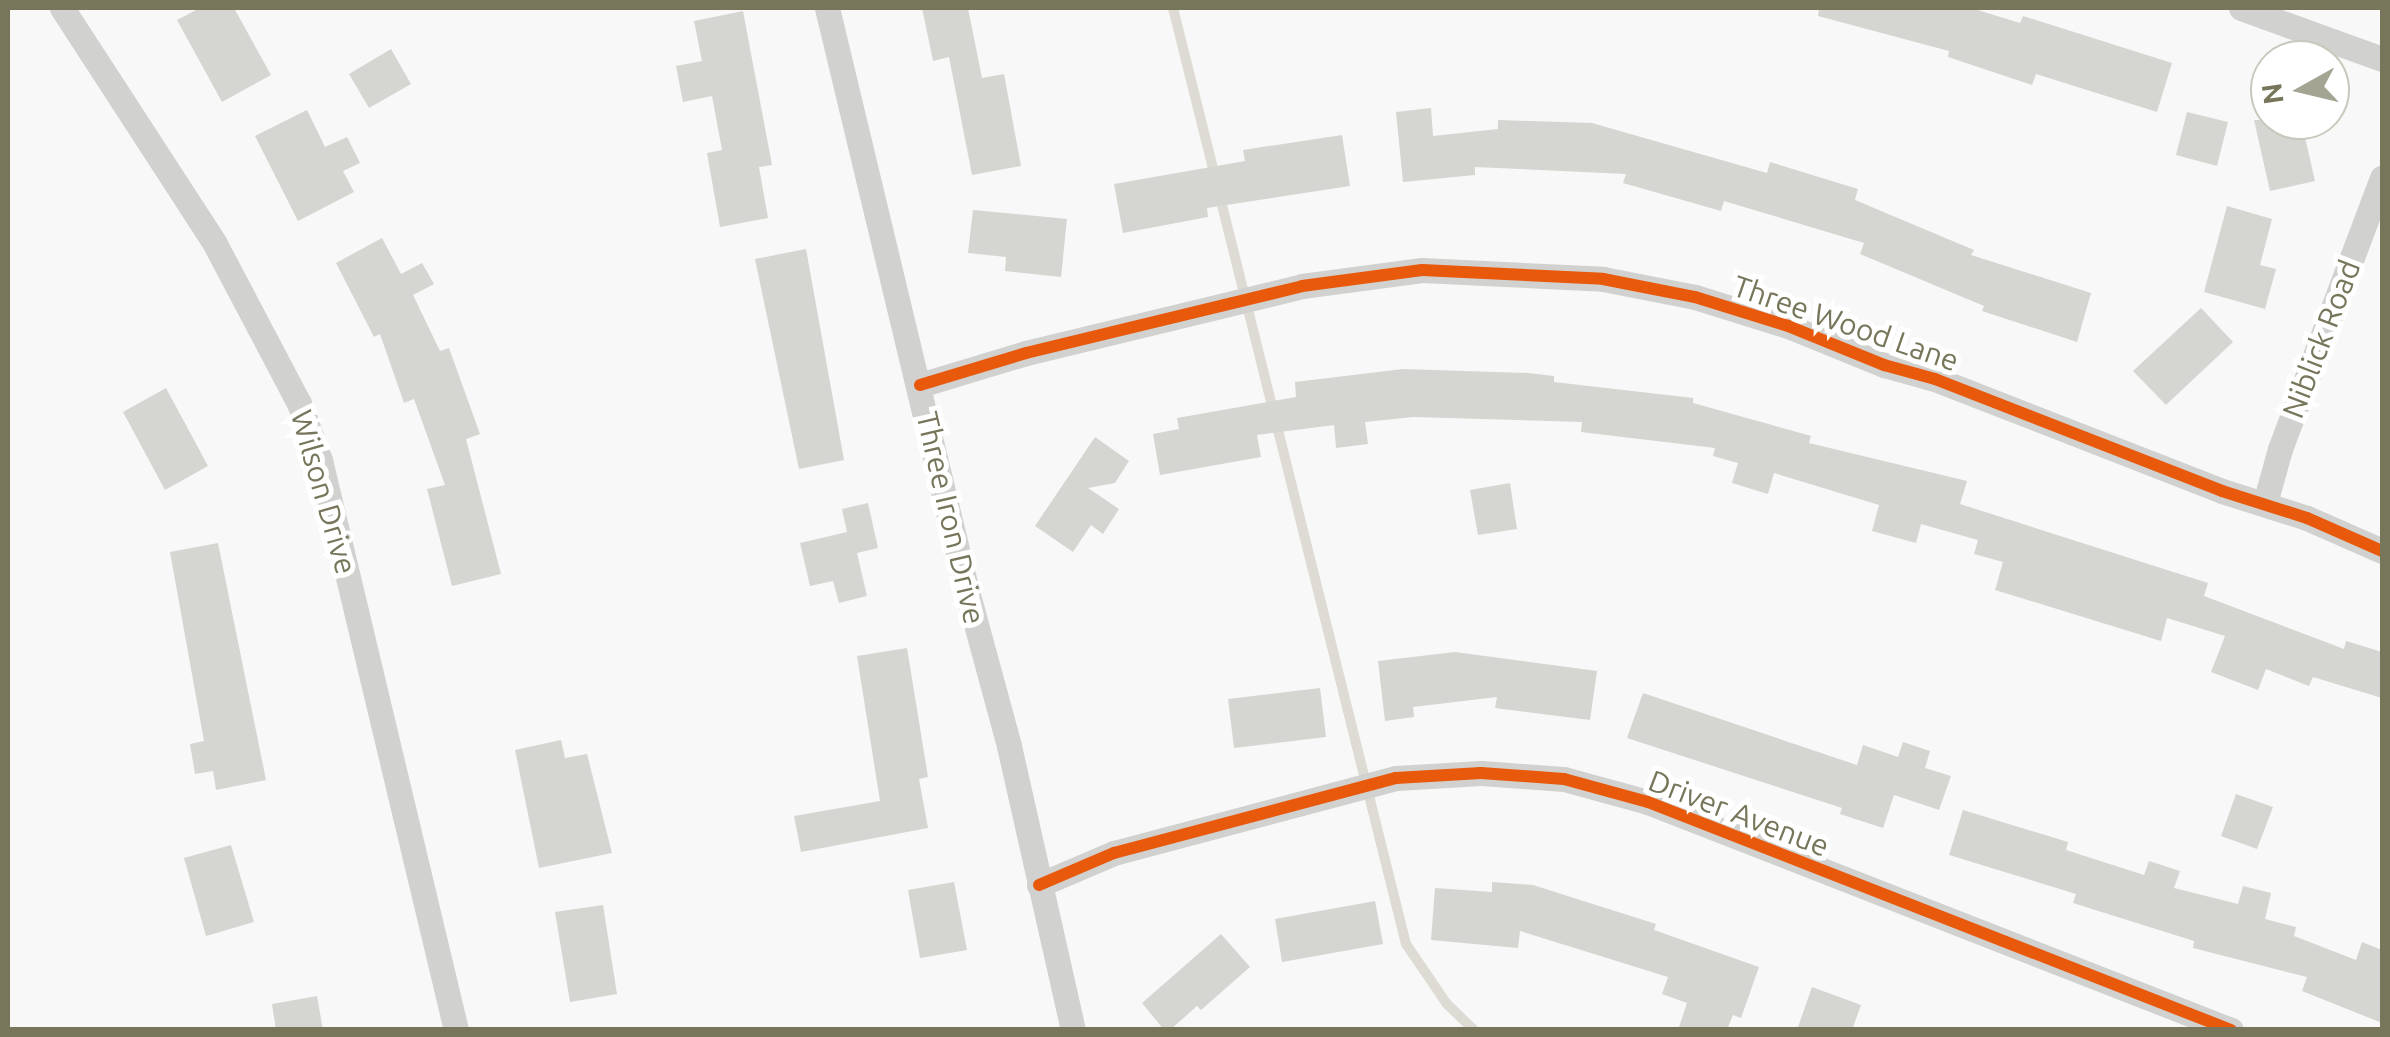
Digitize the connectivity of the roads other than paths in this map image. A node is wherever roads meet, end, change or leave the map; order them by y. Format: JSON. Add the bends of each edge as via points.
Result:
{"nodes":[{"id":1,"x":62,"y":8,"type":"edge"},
{"id":2,"x":827,"y":8,"type":"edge"},
{"id":3,"x":2241,"y":8,"type":"edge"},
{"id":4,"x":2382,"y":59,"type":"edge"},
{"id":5,"x":2382,"y":177,"type":"edge"},
{"id":6,"x":920,"y":385,"type":"junction"},
{"id":7,"x":2265,"y":503,"type":"junction"},
{"id":8,"x":2382,"y":551,"type":"edge"},
{"id":9,"x":1039,"y":885,"type":"junction"},
{"id":10,"x":456,"y":1030,"type":"edge"},
{"id":11,"x":1073,"y":1030,"type":"edge"},
{"id":12,"x":2231,"y":1030,"type":"edge"}],
"edges":[{"from":1,"to":10,"type":"street","name":"Wilson Drive","via":[[248,298],[300,403],[320,460]]},
{"from":2,"to":6,"type":"street","name":"Three Iron Drive"},
{"from":3,"to":4,"type":"street"},
{"from":5,"to":7,"type":"street","name":"Niblick Road"},
{"from":6,"to":7,"type":"street","name":"Three Wood Lane","via":[[1302,286],[1422,270],[1603,279],[1750,315]]},
{"from":6,"to":9,"type":"street","name":"Three Iron Drive"},
{"from":7,"to":8,"type":"street","name":"Three Wood Lane"},
{"from":9,"to":11,"type":"street","name":"Three Iron Drive"},
{"from":9,"to":12,"type":"street","name":"Driver Avenue","via":[[1114,853],[1396,778],[1481,773],[1564,780],[1648,802]]}]}
